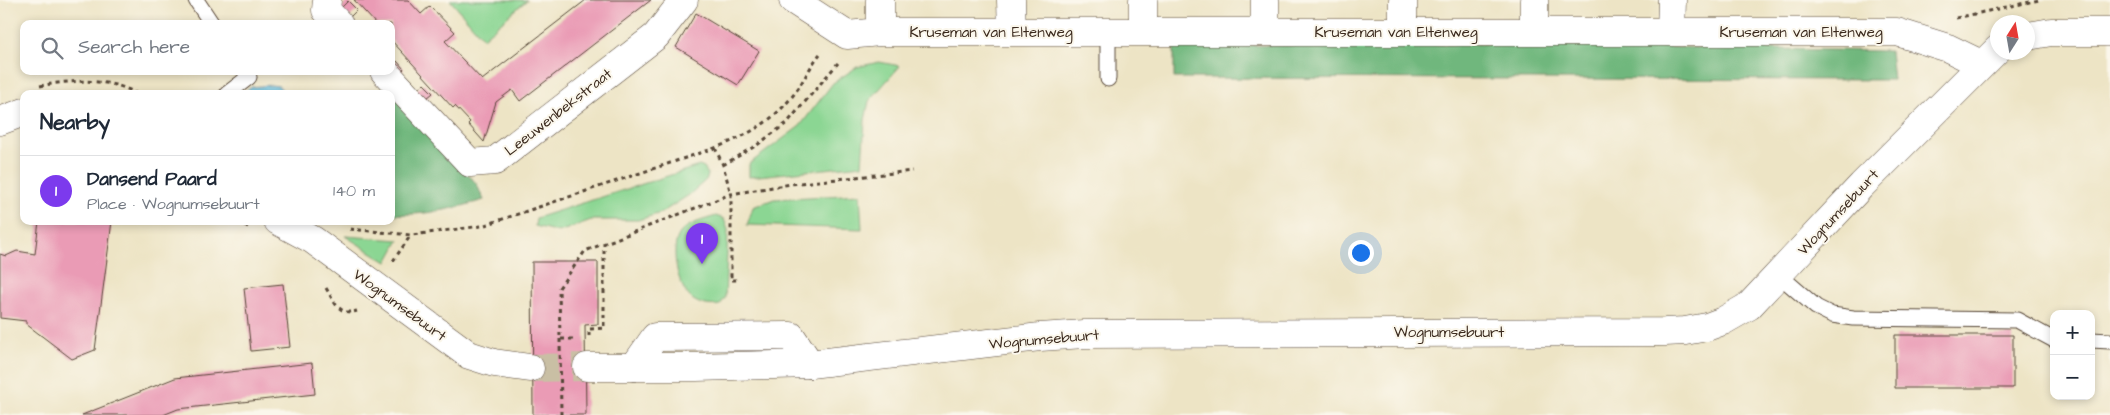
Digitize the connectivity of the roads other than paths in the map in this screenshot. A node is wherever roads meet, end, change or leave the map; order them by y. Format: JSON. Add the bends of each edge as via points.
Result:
{"nodes":[{"id":1,"x":196,"y":0,"type":"edge"},
{"id":2,"x":327,"y":0,"type":"edge"},
{"id":3,"x":684,"y":0,"type":"edge"},
{"id":4,"x":793,"y":0,"type":"edge"},
{"id":5,"x":880,"y":0,"type":"edge"},
{"id":6,"x":1011,"y":0,"type":"edge"},
{"id":7,"x":1143,"y":0,"type":"edge"},
{"id":8,"x":1265,"y":0,"type":"edge"},
{"id":9,"x":1403,"y":0,"type":"edge"},
{"id":10,"x":1534,"y":0,"type":"edge"},
{"id":11,"x":1672,"y":0,"type":"edge"},
{"id":12,"x":209,"y":20,"type":"edge"},
{"id":13,"x":335,"y":20,"type":"edge"},
{"id":14,"x":2110,"y":20,"type":"edge"},
{"id":15,"x":880,"y":32,"type":"junction"},
{"id":16,"x":1012,"y":32,"type":"junction"},
{"id":17,"x":1108,"y":32,"type":"junction"},
{"id":18,"x":1143,"y":32,"type":"junction"},
{"id":19,"x":1265,"y":32,"type":"junction"},
{"id":20,"x":1403,"y":32,"type":"junction"},
{"id":21,"x":1534,"y":32,"type":"junction"},
{"id":22,"x":1671,"y":32,"type":"junction"},
{"id":23,"x":2110,"y":32,"type":"edge"},
{"id":24,"x":2035,"y":35,"type":"edge"},
{"id":25,"x":1989,"y":56,"type":"edge"},
{"id":26,"x":247,"y":75,"type":"edge"},
{"id":27,"x":388,"y":75,"type":"edge"},
{"id":28,"x":1108,"y":79,"type":"dead end"},
{"id":29,"x":232,"y":90,"type":"edge"},
{"id":30,"x":20,"y":114,"type":"edge"},
{"id":31,"x":0,"y":121,"type":"edge"},
{"id":32,"x":285,"y":225,"type":"edge"},
{"id":33,"x":1779,"y":275,"type":"junction"},
{"id":34,"x":2050,"y":338,"type":"edge"},
{"id":35,"x":2095,"y":340,"type":"edge"},
{"id":36,"x":2110,"y":341,"type":"edge"},
{"id":37,"x":587,"y":367,"type":"tunnel mouth"},
{"id":38,"x":530,"y":368,"type":"tunnel mouth"}],
"edges":[{"from":1,"to":12,"type":"lane"},
{"from":2,"to":13,"type":"street","via":[[326,10]]},
{"from":3,"to":27,"type":"street","name":"Leeuwenbekstraat","via":[[656,36],[495,161],[470,163]]},
{"from":4,"to":15,"type":"street","name":"Kruseman van Eltenweg","via":[[845,47]]},
{"from":5,"to":15,"type":"street"},
{"from":6,"to":16,"type":"street"},
{"from":7,"to":18,"type":"street"},
{"from":8,"to":19,"type":"street"},
{"from":9,"to":20,"type":"street"},
{"from":10,"to":21,"type":"street"},
{"from":11,"to":22,"type":"street"},
{"from":14,"to":23,"type":"street"},
{"from":15,"to":16,"type":"street","name":"Kruseman van Eltenweg"},
{"from":16,"to":17,"type":"street","name":"Kruseman van Eltenweg"},
{"from":17,"to":18,"type":"street","name":"Kruseman van Eltenweg"},
{"from":17,"to":28,"type":"lane"},
{"from":18,"to":19,"type":"street","name":"Kruseman van Eltenweg"},
{"from":19,"to":20,"type":"street","name":"Kruseman van Eltenweg"},
{"from":20,"to":21,"type":"street","name":"Kruseman van Eltenweg"},
{"from":21,"to":22,"type":"street","name":"Kruseman van Eltenweg"},
{"from":22,"to":25,"type":"street","name":"Kruseman van Eltenweg","via":[[1896,32]]},
{"from":23,"to":24,"type":"street"},
{"from":25,"to":33,"type":"street","name":"Wognumsebuurt"},
{"from":26,"to":29,"type":"lane","via":[[249,77]]},
{"from":30,"to":31,"type":"street"},
{"from":32,"to":38,"type":"street","name":"Wognumsebuurt","via":[[313,240],[469,355],[494,363]]},
{"from":33,"to":34,"type":"lane","via":[[1816,307],[1832,315],[2017,320]]},
{"from":33,"to":37,"type":"street","name":"Wognumsebuurt","via":[[1738,314],[1707,327],[1685,331],[1084,334],[810,364]]},
{"from":35,"to":36,"type":"lane"}]}
